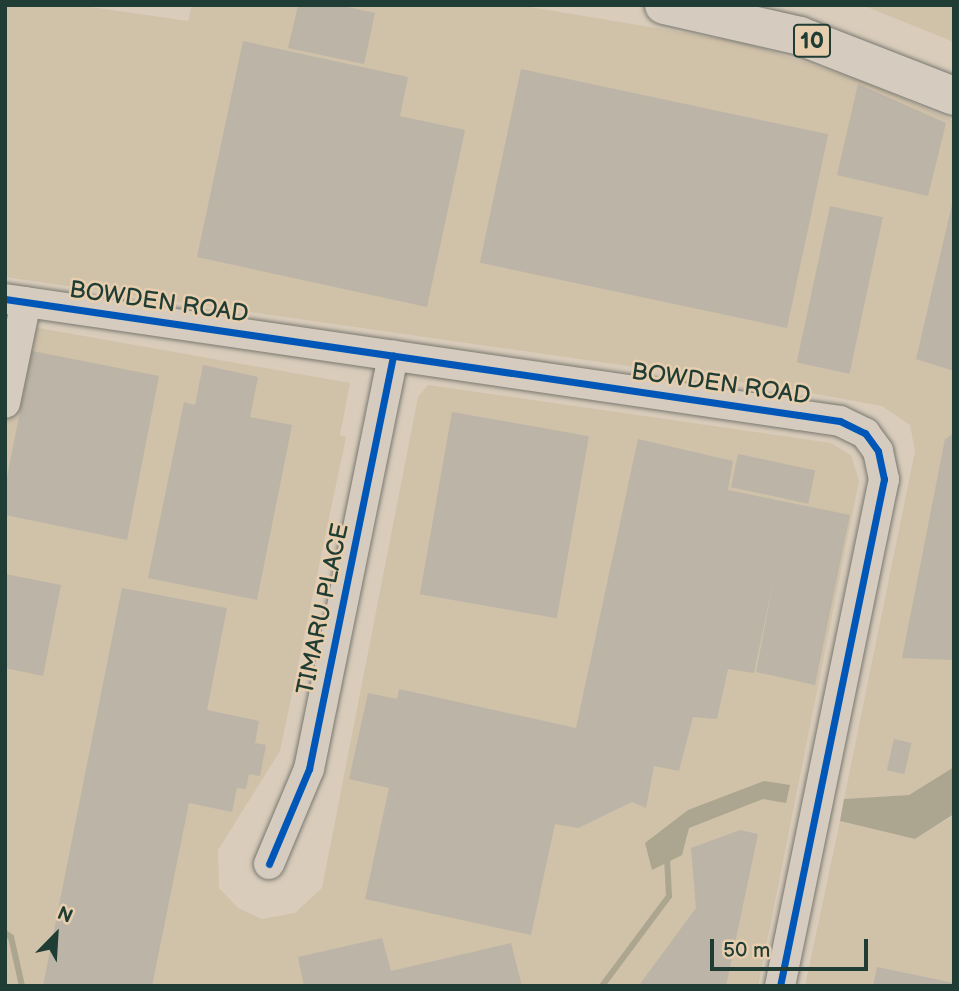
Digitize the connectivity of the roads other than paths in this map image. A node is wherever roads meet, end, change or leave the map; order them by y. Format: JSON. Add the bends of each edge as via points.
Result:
{"nodes":[{"id":1,"x":664,"y":5,"type":"edge"},
{"id":2,"x":783,"y":5,"type":"edge"},
{"id":3,"x":954,"y":68,"type":"edge"},
{"id":4,"x":954,"y":96,"type":"edge"},
{"id":5,"x":15,"y":301,"type":"edge"},
{"id":6,"x":393,"y":355,"type":"junction"},
{"id":7,"x":5,"y":403,"type":"edge"},
{"id":8,"x":269,"y":864,"type":"dead end"},
{"id":9,"x":780,"y":986,"type":"edge"}],
"edges":[{"from":1,"to":4,"type":"main road","number":"10","via":[[800,36]]},
{"from":2,"to":3,"type":"main road","number":"10"},
{"from":5,"to":6,"type":"street","name":"BOWDEN ROAD"},
{"from":5,"to":7,"type":"street"},
{"from":6,"to":8,"type":"street","name":"TIMARU PLACE","via":[[309,769]]},
{"from":6,"to":9,"type":"street","name":"BOWDEN ROAD","via":[[840,421],[865,433],[878,451],[884,479]]}]}
